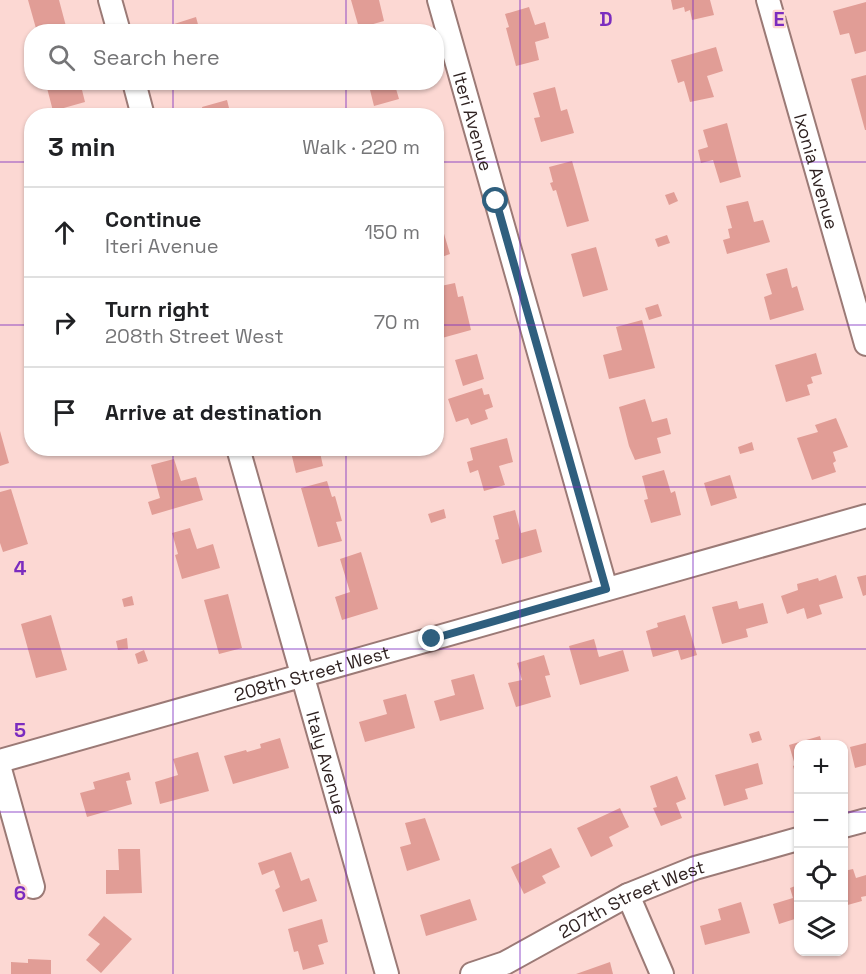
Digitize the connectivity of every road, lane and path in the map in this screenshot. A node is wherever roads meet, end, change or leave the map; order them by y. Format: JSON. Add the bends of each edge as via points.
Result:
{"nodes":[{"id":1,"x":111,"y":0,"type":"edge"},
{"id":2,"x":439,"y":0,"type":"edge"},
{"id":3,"x":768,"y":0,"type":"edge"},
{"id":4,"x":117,"y":24,"type":"edge"},
{"id":5,"x":136,"y":90,"type":"edge"},
{"id":6,"x":141,"y":108,"type":"edge"},
{"id":7,"x":866,"y":344,"type":"edge"},
{"id":8,"x":240,"y":456,"type":"edge"},
{"id":9,"x":866,"y":516,"type":"edge"},
{"id":10,"x":606,"y":589,"type":"junction"},
{"id":11,"x":302,"y":675,"type":"junction"},
{"id":12,"x":0,"y":761,"type":"edge"},
{"id":13,"x":0,"y":769,"type":"edge"},
{"id":14,"x":866,"y":820,"type":"edge"},
{"id":15,"x":848,"y":825,"type":"edge"},
{"id":16,"x":794,"y":840,"type":"edge"},
{"id":17,"x":33,"y":887,"type":"dead end"},
{"id":18,"x":628,"y":895,"type":"junction"},
{"id":19,"x":387,"y":974,"type":"edge"},
{"id":20,"x":472,"y":974,"type":"edge"},
{"id":21,"x":662,"y":974,"type":"edge"}],
"edges":[{"from":1,"to":4,"type":"street"},
{"from":2,"to":10,"type":"street","name":"Iteri Avenue"},
{"from":3,"to":7,"type":"street","name":"Ixonia Avenue"},
{"from":5,"to":6,"type":"street"},
{"from":8,"to":11,"type":"street","name":"Italy Avenue"},
{"from":9,"to":10,"type":"street","name":"208th Street West"},
{"from":10,"to":11,"type":"street","name":"208th Street West"},
{"from":11,"to":12,"type":"street","name":"208th Street West"},
{"from":11,"to":19,"type":"street","name":"Italy Avenue"},
{"from":13,"to":17,"type":"street"},
{"from":14,"to":15,"type":"street"},
{"from":16,"to":18,"type":"street","name":"207th Street West","via":[[695,868]]},
{"from":18,"to":20,"type":"street","name":"207th Street West","via":[[506,963]]},
{"from":18,"to":21,"type":"street"}]}
